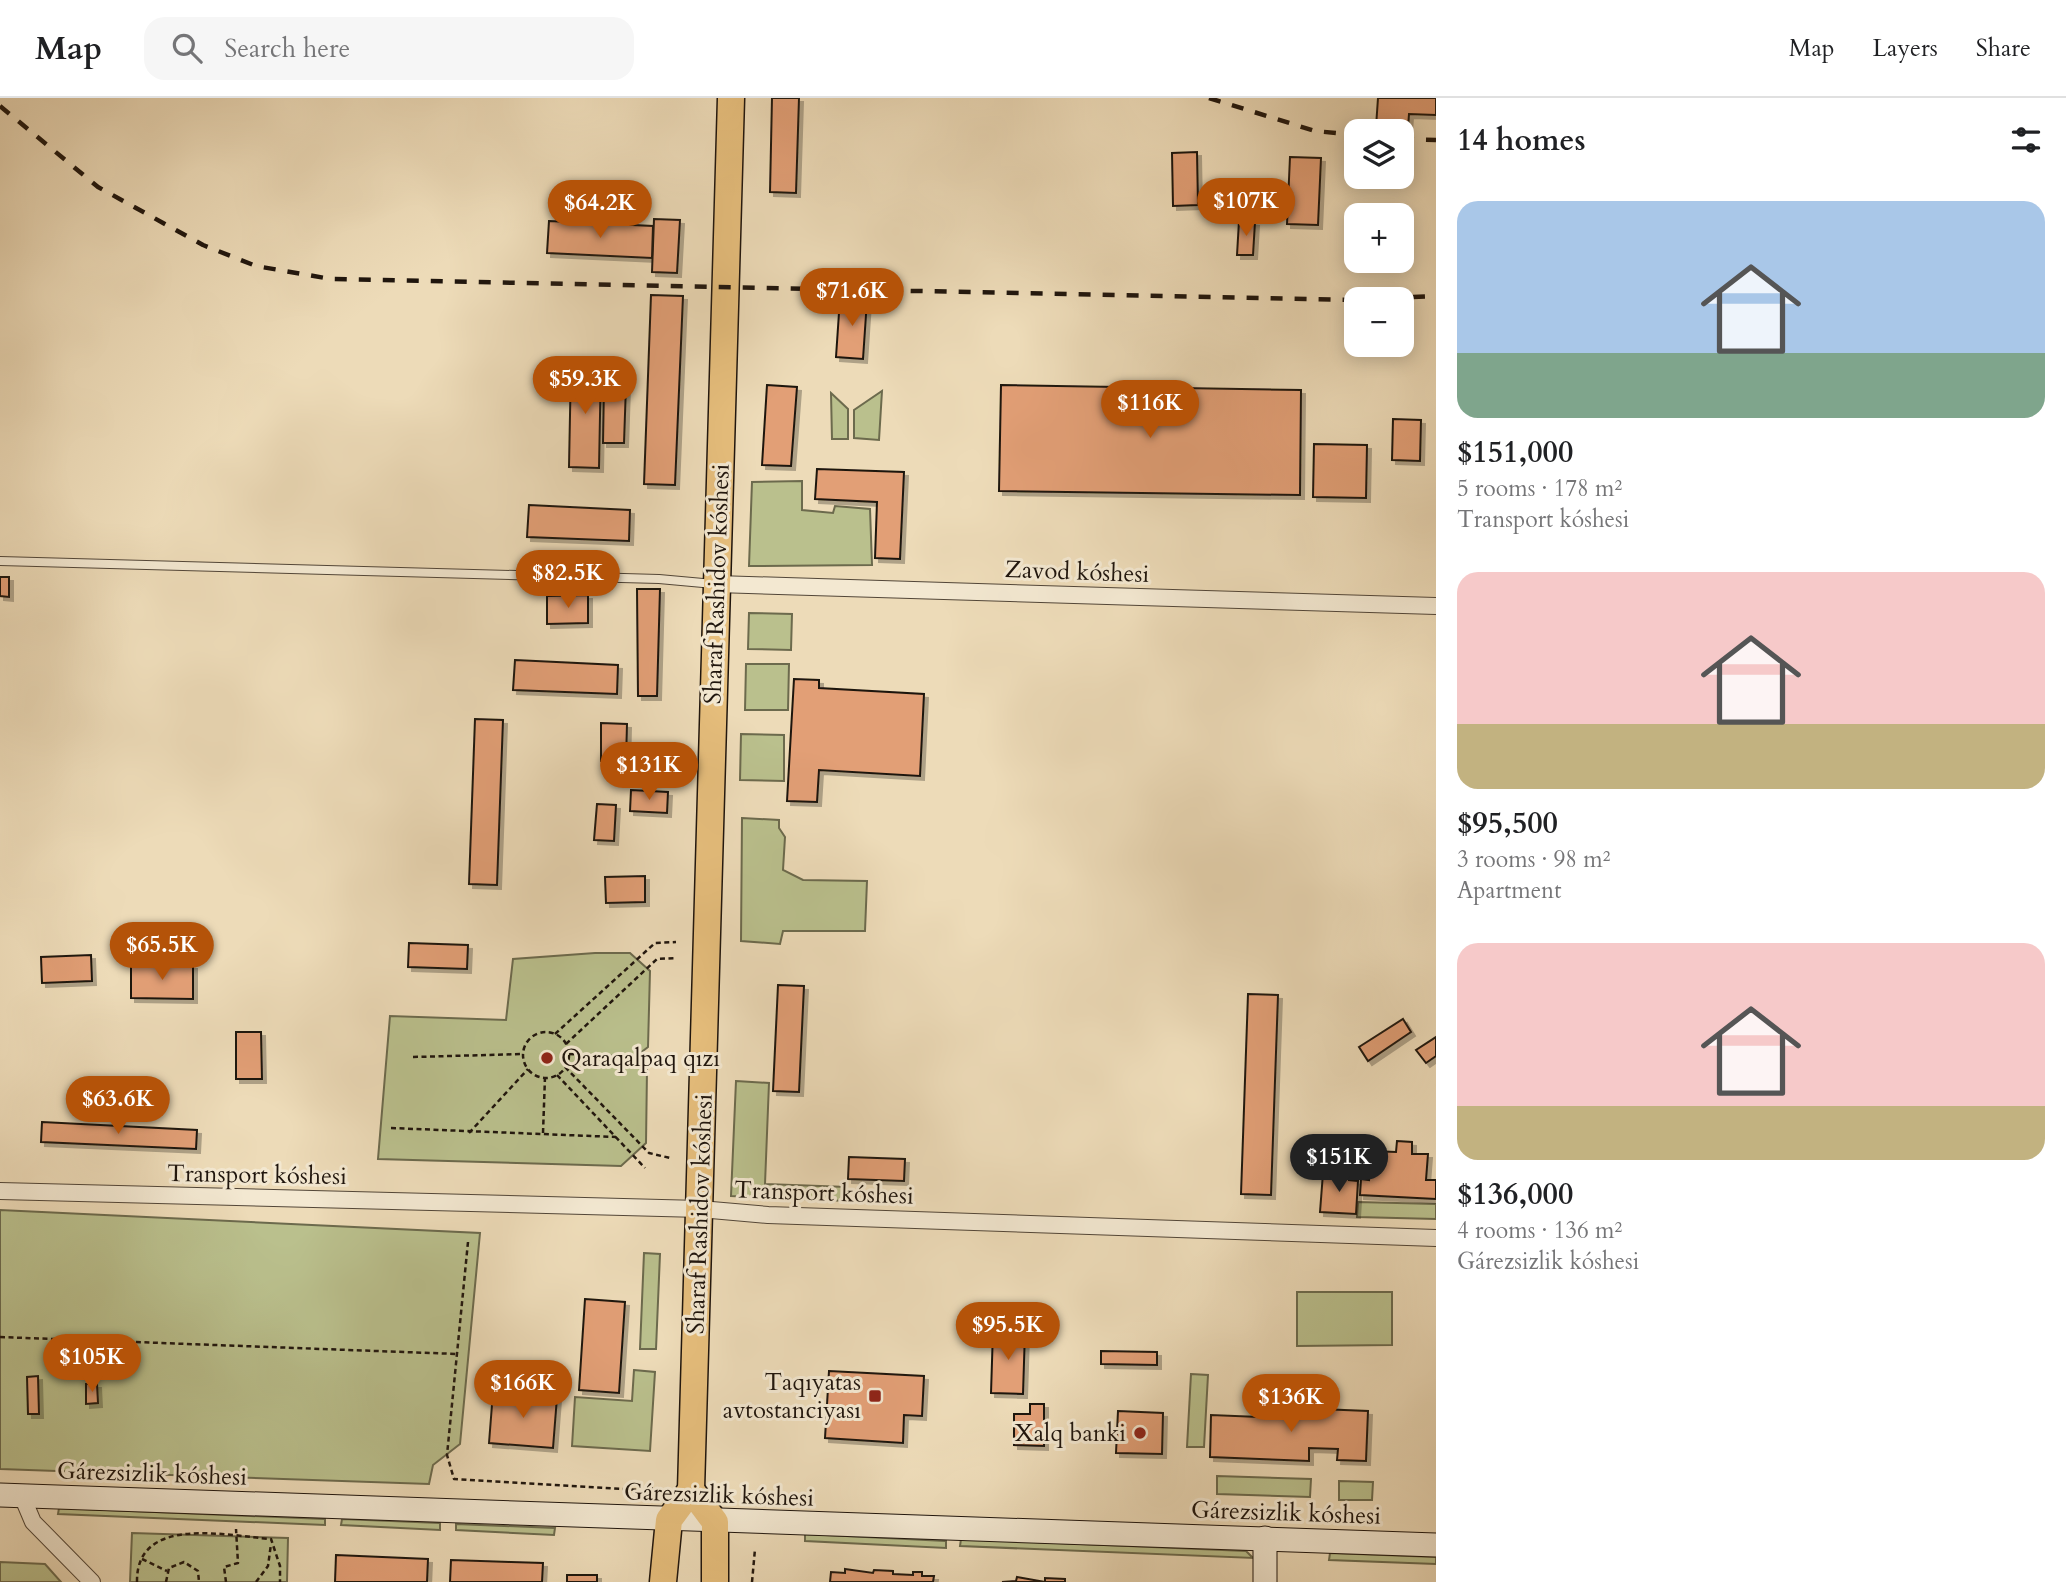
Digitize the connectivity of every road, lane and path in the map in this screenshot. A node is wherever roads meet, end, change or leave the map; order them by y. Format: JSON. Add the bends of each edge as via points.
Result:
{"nodes":[{"id":1,"x":731,"y":98,"type":"edge"},
{"id":2,"x":0,"y":561,"type":"edge"},
{"id":3,"x":717,"y":584,"type":"junction"},
{"id":4,"x":1436,"y":606,"type":"edge"},
{"id":5,"x":676,"y":942,"type":"dead end"},
{"id":6,"x":676,"y":958,"type":"dead end"},
{"id":7,"x":555,"y":1034,"type":"junction"},
{"id":8,"x":566,"y":1044,"type":"junction"},
{"id":9,"x":523,"y":1054,"type":"junction"},
{"id":10,"x":569,"y":1054,"type":"junction"},
{"id":11,"x":413,"y":1057,"type":"dead end"},
{"id":12,"x":673,"y":1058,"type":"dead end"},
{"id":13,"x":565,"y":1067,"type":"junction"},
{"id":14,"x":528,"y":1069,"type":"junction"},
{"id":15,"x":557,"y":1075,"type":"junction"},
{"id":16,"x":545,"y":1077,"type":"junction"},
{"id":17,"x":391,"y":1128,"type":"dead end"},
{"id":18,"x":469,"y":1133,"type":"junction"},
{"id":19,"x":543,"y":1135,"type":"junction"},
{"id":20,"x":616,"y":1137,"type":"junction"},
{"id":21,"x":670,"y":1158,"type":"dead end"},
{"id":22,"x":645,"y":1168,"type":"dead end"},
{"id":23,"x":0,"y":1191,"type":"edge"},
{"id":24,"x":700,"y":1209,"type":"junction"},
{"id":25,"x":1436,"y":1238,"type":"edge"},
{"id":26,"x":468,"y":1242,"type":"dead end"},
{"id":27,"x":0,"y":1336,"type":"edge"},
{"id":28,"x":457,"y":1354,"type":"junction"},
{"id":29,"x":655,"y":1488,"type":"dead end"},
{"id":30,"x":691,"y":1490,"type":"junction"},
{"id":31,"x":11,"y":1496,"type":"edge"},
{"id":32,"x":668,"y":1520,"type":"junction"},
{"id":33,"x":715,"y":1522,"type":"junction"},
{"id":34,"x":236,"y":1529,"type":"dead end"},
{"id":35,"x":237,"y":1537,"type":"junction"},
{"id":36,"x":1265,"y":1538,"type":"junction"},
{"id":37,"x":271,"y":1539,"type":"junction"},
{"id":38,"x":1436,"y":1545,"type":"edge"},
{"id":39,"x":755,"y":1549,"type":"dead end"},
{"id":40,"x":142,"y":1559,"type":"junction"},
{"id":41,"x":167,"y":1571,"type":"junction"},
{"id":42,"x":92,"y":1582,"type":"edge"},
{"id":43,"x":137,"y":1582,"type":"edge"},
{"id":44,"x":166,"y":1582,"type":"edge"},
{"id":45,"x":199,"y":1582,"type":"edge"},
{"id":46,"x":226,"y":1582,"type":"edge"},
{"id":47,"x":256,"y":1582,"type":"edge"},
{"id":48,"x":280,"y":1582,"type":"edge"},
{"id":49,"x":663,"y":1582,"type":"edge"},
{"id":50,"x":715,"y":1582,"type":"edge"},
{"id":51,"x":752,"y":1582,"type":"edge"},
{"id":52,"x":1265,"y":1582,"type":"edge"}],
"edges":[{"from":1,"to":3,"type":"main road","name":"Sharaf Rashidov kóshesi"},
{"from":2,"to":3,"type":"lane"},
{"from":3,"to":4,"type":"street","name":"Zavod kóshesi"},
{"from":3,"to":24,"type":"main road","name":"Sharaf Rashidov kóshesi"},
{"from":5,"to":7,"type":"path","via":[[654,943]]},
{"from":6,"to":8,"type":"path","via":[[657,959]]},
{"from":7,"to":8,"type":"path"},
{"from":7,"to":9,"type":"path","via":[[536,1034]]},
{"from":8,"to":10,"type":"path"},
{"from":9,"to":11,"type":"path"},
{"from":9,"to":14,"type":"path"},
{"from":10,"to":12,"type":"path"},
{"from":10,"to":13,"type":"path"},
{"from":13,"to":15,"type":"path"},
{"from":13,"to":21,"type":"path","via":[[649,1153]]},
{"from":14,"to":16,"type":"path"},
{"from":14,"to":18,"type":"path"},
{"from":15,"to":16,"type":"path"},
{"from":15,"to":20,"type":"path"},
{"from":16,"to":19,"type":"path"},
{"from":17,"to":18,"type":"path"},
{"from":18,"to":19,"type":"path"},
{"from":19,"to":20,"type":"path"},
{"from":20,"to":22,"type":"path"},
{"from":23,"to":24,"type":"street","name":"Transport kóshesi"},
{"from":24,"to":25,"type":"street","name":"Transport kóshesi"},
{"from":24,"to":30,"type":"main road","name":"Sharaf Rashidov kóshesi"},
{"from":26,"to":28,"type":"path"},
{"from":27,"to":28,"type":"path"},
{"from":28,"to":29,"type":"path","via":[[447,1455],[454,1479]]},
{"from":30,"to":32,"type":"main road"},
{"from":30,"to":33,"type":"main road"},
{"from":31,"to":32,"type":"street","name":"Gárezsizlik kóshesi"},
{"from":31,"to":42,"type":"street"},
{"from":32,"to":33,"type":"street","name":"Gárezsizlik kóshesi"},
{"from":32,"to":49,"type":"main road"},
{"from":33,"to":36,"type":"street","name":"Gárezsizlik kóshesi"},
{"from":33,"to":50,"type":"main road"},
{"from":34,"to":35,"type":"path"},
{"from":35,"to":37,"type":"path"},
{"from":35,"to":40,"type":"path","via":[[170,1535],[156,1542]]},
{"from":35,"to":46,"type":"path","via":[[238,1563],[224,1567]]},
{"from":36,"to":38,"type":"street","name":"Gárezsizlik kóshesi"},
{"from":36,"to":52,"type":"street"},
{"from":37,"to":47,"type":"path","via":[[268,1566]]},
{"from":37,"to":48,"type":"path"},
{"from":39,"to":51,"type":"path"},
{"from":40,"to":41,"type":"path"},
{"from":40,"to":43,"type":"path"},
{"from":41,"to":44,"type":"path"},
{"from":41,"to":45,"type":"path","via":[[179,1562],[190,1563],[198,1570]]}]}
